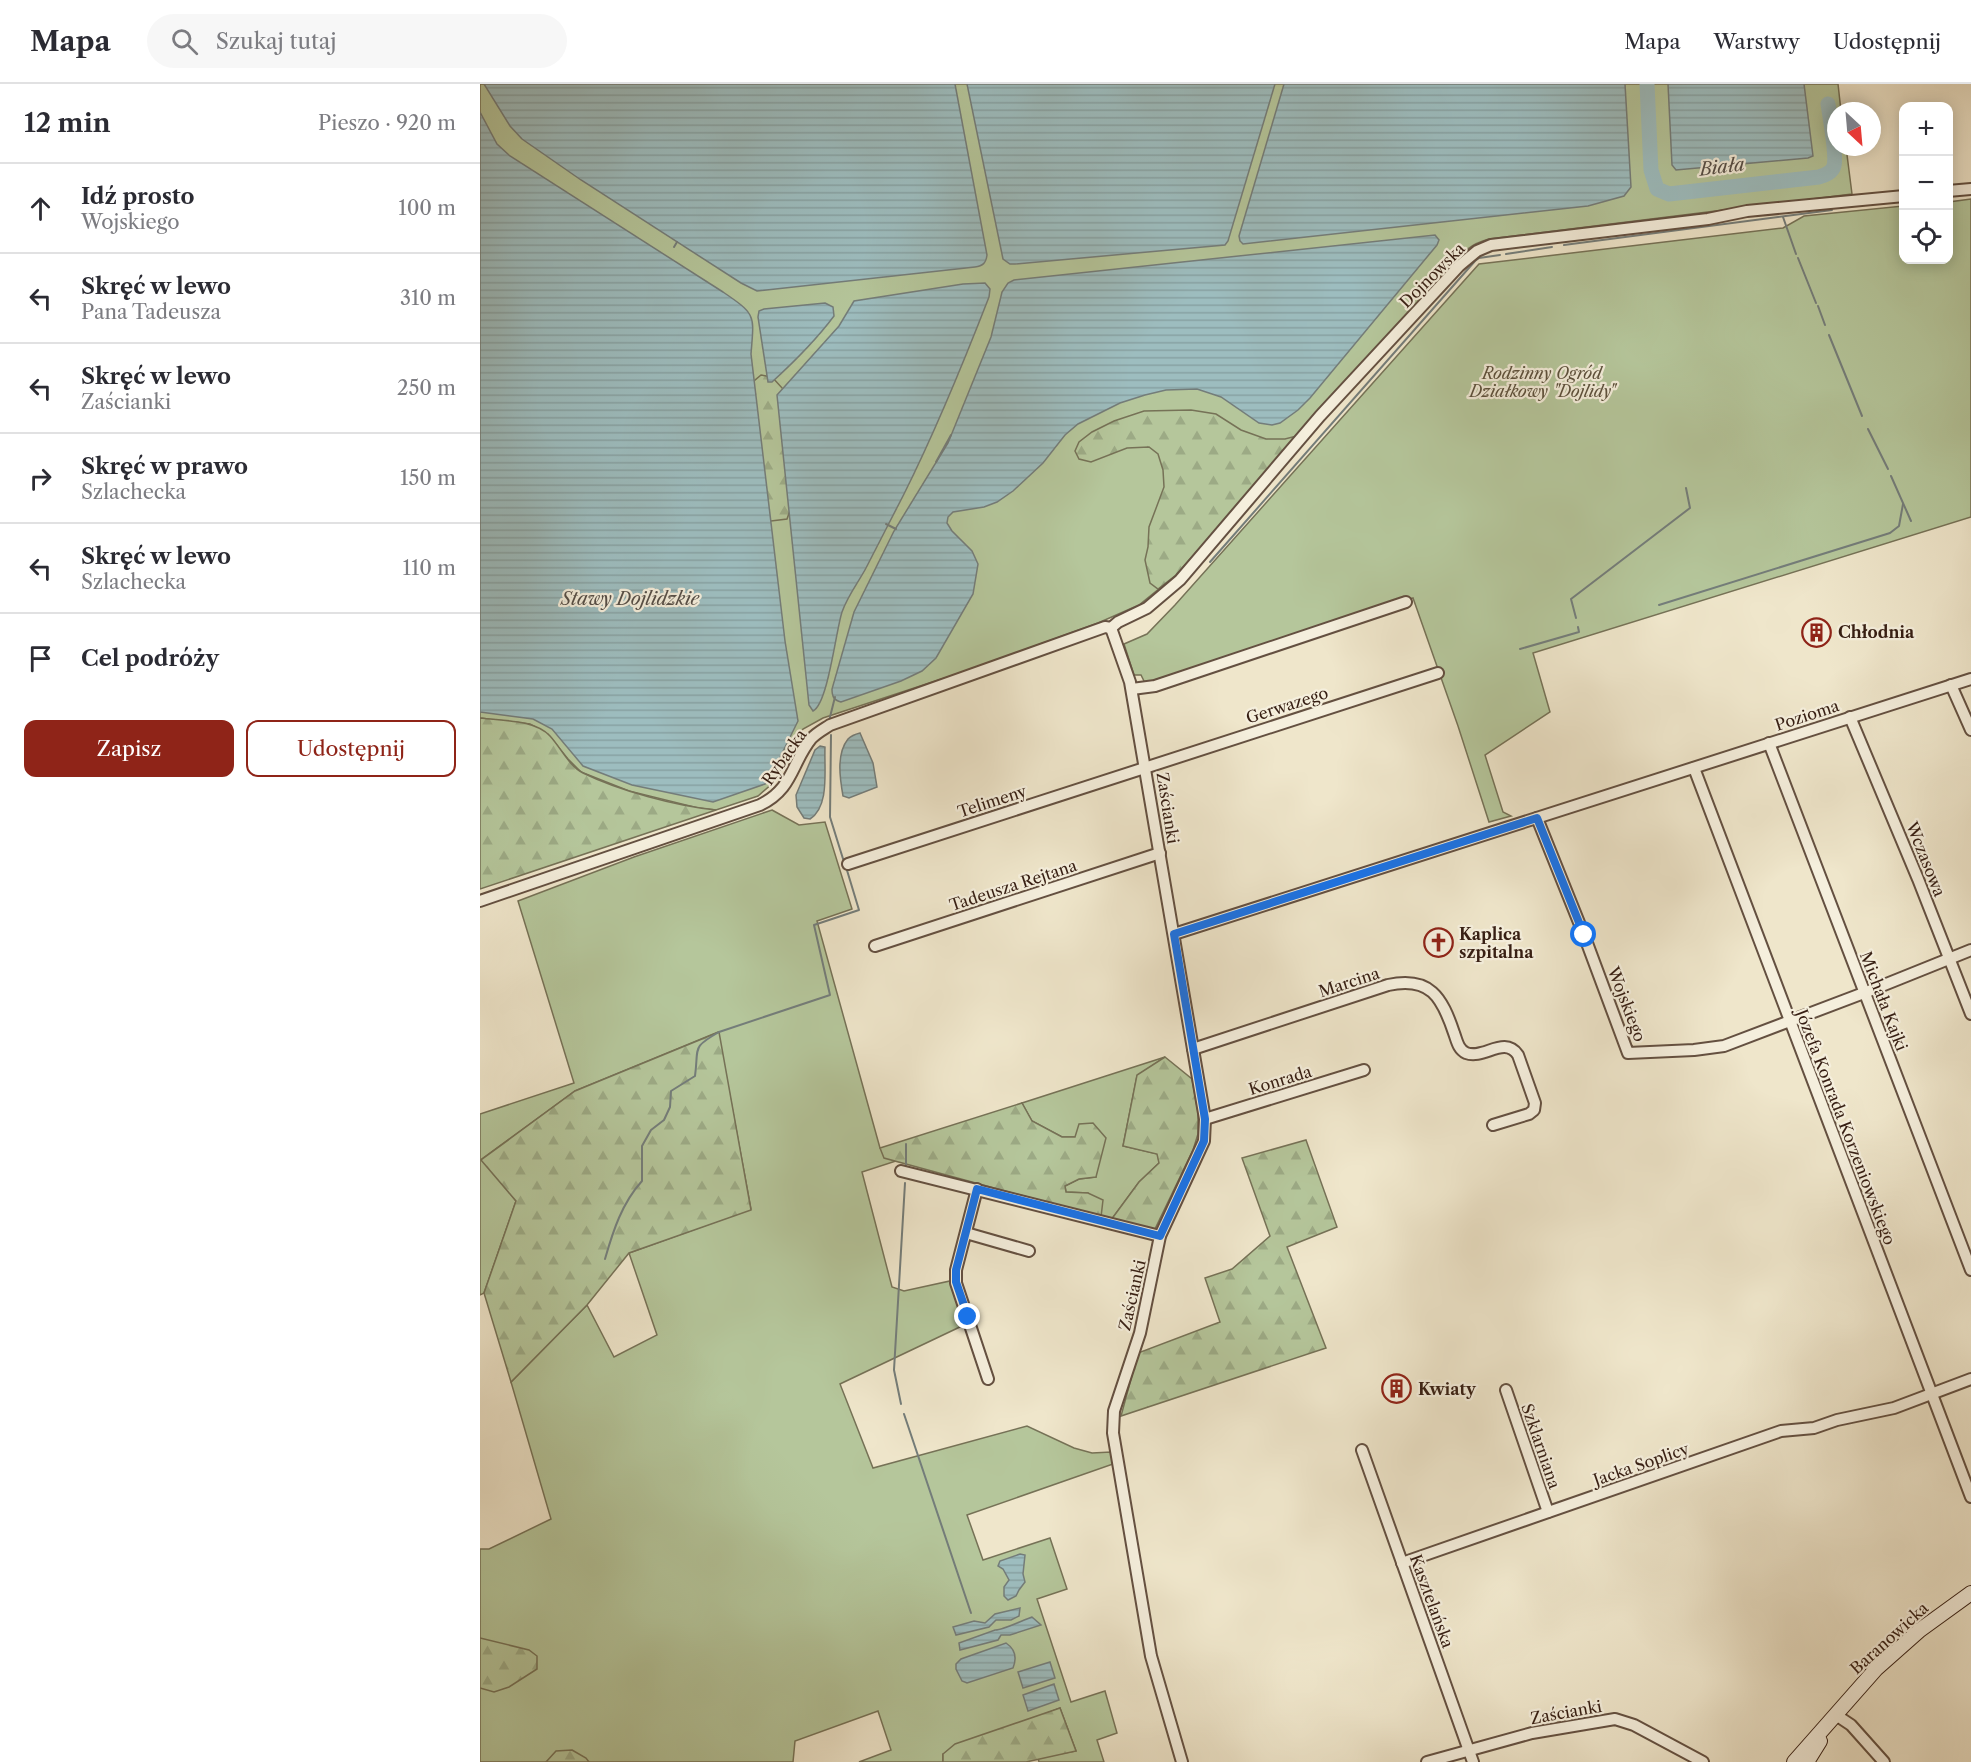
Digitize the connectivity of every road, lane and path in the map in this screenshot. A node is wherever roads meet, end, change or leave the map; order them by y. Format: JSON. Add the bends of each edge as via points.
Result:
{"nodes":[{"id":1,"x":1971,"y":189,"type":"edge"},
{"id":2,"x":1953,"y":191,"type":"edge"},
{"id":3,"x":1899,"y":196,"type":"edge"},
{"id":4,"x":1406,"y":602,"type":"dead end"},
{"id":5,"x":1111,"y":628,"type":"junction"},
{"id":6,"x":1438,"y":673,"type":"dead end"},
{"id":7,"x":1971,"y":679,"type":"edge"},
{"id":8,"x":1951,"y":685,"type":"junction"},
{"id":9,"x":1132,"y":689,"type":"junction"},
{"id":10,"x":1850,"y":717,"type":"junction"},
{"id":11,"x":1971,"y":730,"type":"edge"},
{"id":12,"x":1769,"y":743,"type":"junction"},
{"id":13,"x":1146,"y":766,"type":"junction"},
{"id":14,"x":1694,"y":768,"type":"junction"},
{"id":15,"x":1537,"y":818,"type":"junction"},
{"id":16,"x":1160,"y":854,"type":"junction"},
{"id":17,"x":848,"y":864,"type":"dead end"},
{"id":18,"x":480,"y":901,"type":"edge"},
{"id":19,"x":1174,"y":934,"type":"junction"},
{"id":20,"x":875,"y":946,"type":"dead end"},
{"id":21,"x":1971,"y":950,"type":"edge"},
{"id":22,"x":1949,"y":960,"type":"junction"},
{"id":23,"x":1864,"y":993,"type":"junction"},
{"id":24,"x":1971,"y":1014,"type":"edge"},
{"id":25,"x":1789,"y":1020,"type":"junction"},
{"id":26,"x":1193,"y":1049,"type":"junction"},
{"id":27,"x":1364,"y":1070,"type":"dead end"},
{"id":28,"x":1205,"y":1119,"type":"junction"},
{"id":29,"x":1493,"y":1125,"type":"dead end"},
{"id":30,"x":901,"y":1171,"type":"dead end"},
{"id":31,"x":977,"y":1189,"type":"junction"},
{"id":32,"x":966,"y":1233,"type":"junction"},
{"id":33,"x":1160,"y":1236,"type":"junction"},
{"id":34,"x":1029,"y":1251,"type":"dead end"},
{"id":35,"x":1971,"y":1270,"type":"edge"},
{"id":36,"x":988,"y":1379,"type":"dead end"},
{"id":37,"x":1971,"y":1379,"type":"edge"},
{"id":38,"x":1506,"y":1390,"type":"dead end"},
{"id":39,"x":1932,"y":1394,"type":"junction"},
{"id":40,"x":1362,"y":1450,"type":"dead end"},
{"id":41,"x":1971,"y":1497,"type":"edge"},
{"id":42,"x":1548,"y":1512,"type":"junction"},
{"id":43,"x":1402,"y":1563,"type":"junction"},
{"id":44,"x":1971,"y":1593,"type":"edge"},
{"id":45,"x":1836,"y":1715,"type":"junction"},
{"id":46,"x":1469,"y":1750,"type":"junction"},
{"id":47,"x":1182,"y":1762,"type":"edge"},
{"id":48,"x":1427,"y":1762,"type":"edge"},
{"id":49,"x":1473,"y":1762,"type":"edge"},
{"id":50,"x":1703,"y":1762,"type":"edge"},
{"id":51,"x":1794,"y":1762,"type":"edge"},
{"id":52,"x":1807,"y":1762,"type":"edge"},
{"id":53,"x":1884,"y":1762,"type":"edge"}],
"edges":[{"from":1,"to":2,"type":"street"},
{"from":3,"to":5,"type":"street","name":"Dojnowska","via":[[1747,211],[1491,245],[1477,251],[1320,416],[1180,580],[1147,608]]},
{"from":4,"to":9,"type":"street","via":[[1155,686]]},
{"from":5,"to":9,"type":"street","name":"Zaścianki"},
{"from":5,"to":18,"type":"street","name":"Rybacka","via":[[830,725],[811,739],[782,789],[760,805]]},
{"from":6,"to":13,"type":"street","name":"Gerwazego"},
{"from":7,"to":8,"type":"street","name":"Pozioma"},
{"from":8,"to":10,"type":"street","name":"Pozioma"},
{"from":8,"to":11,"type":"street"},
{"from":9,"to":13,"type":"street","name":"Zaścianki"},
{"from":10,"to":12,"type":"street","name":"Pozioma"},
{"from":10,"to":22,"type":"street","name":"Wczasowa"},
{"from":12,"to":14,"type":"street","name":"Pozioma"},
{"from":12,"to":23,"type":"street","name":"Michała Kajki"},
{"from":13,"to":16,"type":"street","name":"Zaścianki"},
{"from":13,"to":17,"type":"street","name":"Telimeny"},
{"from":14,"to":15,"type":"street","name":"Pozioma"},
{"from":14,"to":25,"type":"street","name":"Józefa Konrada Korzeniowskiego"},
{"from":15,"to":19,"type":"street","name":"Pozioma"},
{"from":15,"to":25,"type":"street","name":"Wojskiego","via":[[1628,1053],[1724,1046]]},
{"from":16,"to":19,"type":"street","name":"Zaścianki"},
{"from":16,"to":20,"type":"street","name":"Tadeusza Rejtana"},
{"from":19,"to":26,"type":"street","name":"Zaścianki"},
{"from":21,"to":22,"type":"street"},
{"from":22,"to":23,"type":"street"},
{"from":22,"to":24,"type":"street","name":"Wczasowa"},
{"from":23,"to":25,"type":"street"},
{"from":23,"to":35,"type":"street","name":"Michała Kajki"},
{"from":25,"to":39,"type":"street","name":"Józefa Konrada Korzeniowskiego"},
{"from":26,"to":28,"type":"street","name":"Zaścianki"},
{"from":26,"to":29,"type":"street","name":"Marcina","via":[[1388,985],[1417,984],[1438,996],[1463,1051],[1468,1054],[1509,1047],[1518,1055],[1534,1110]]},
{"from":27,"to":28,"type":"street","name":"Konrada"},
{"from":28,"to":33,"type":"street","name":"Zaścianki","via":[[1204,1141]]},
{"from":30,"to":31,"type":"street"},
{"from":31,"to":32,"type":"street"},
{"from":31,"to":33,"type":"street"},
{"from":32,"to":34,"type":"street"},
{"from":32,"to":36,"type":"street","via":[[956,1282]]},
{"from":33,"to":47,"type":"street","name":"Zaścianki","via":[[1140,1333],[1114,1411],[1113,1433],[1151,1656]]},
{"from":37,"to":39,"type":"street","name":"Jacka Soplicy"},
{"from":38,"to":42,"type":"street","name":"Szklarniana"},
{"from":39,"to":41,"type":"street","name":"Józefa Konrada Korzeniowskiego"},
{"from":39,"to":42,"type":"street","name":"Jacka Soplicy","via":[[1814,1428],[1781,1431]]},
{"from":40,"to":43,"type":"street","name":"Kasztelańska"},
{"from":42,"to":43,"type":"street","name":"Jacka Soplicy"},
{"from":43,"to":46,"type":"street","name":"Kasztelańska"},
{"from":44,"to":45,"type":"street","name":"Baranowicka","via":[[1900,1647]]},
{"from":45,"to":51,"type":"street","name":"Baranowicka"},
{"from":45,"to":52,"type":"street","name":"Baranowicka"},
{"from":45,"to":53,"type":"street","via":[[1851,1725]]},
{"from":46,"to":48,"type":"street","name":"Zaścianki"},
{"from":46,"to":49,"type":"street","name":"Kasztelańska"},
{"from":46,"to":50,"type":"street","name":"Zaścianki","via":[[1532,1733],[1615,1719]]}]}
